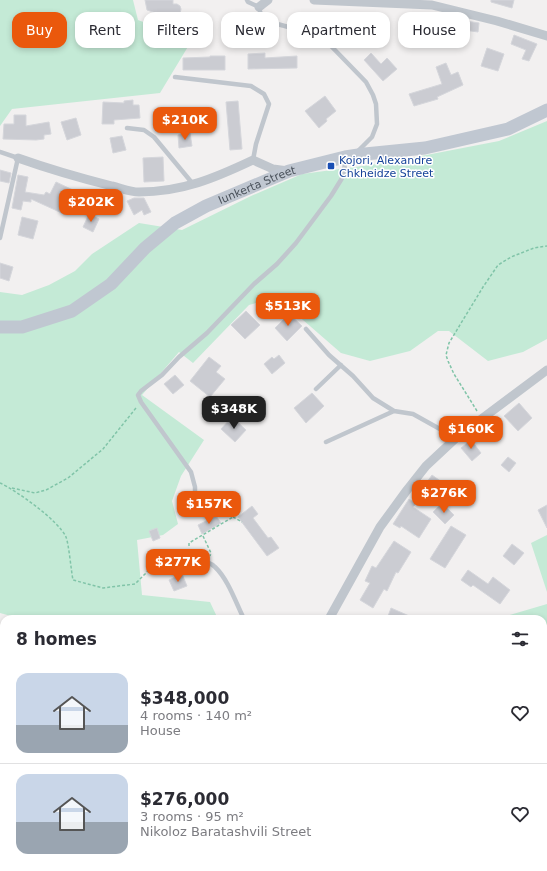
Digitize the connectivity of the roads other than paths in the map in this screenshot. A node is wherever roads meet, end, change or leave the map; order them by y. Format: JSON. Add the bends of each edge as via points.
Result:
{"nodes":[{"id":1,"x":247,"y":0,"type":"edge"},
{"id":2,"x":268,"y":0,"type":"edge"},
{"id":3,"x":314,"y":0,"type":"edge"},
{"id":4,"x":431,"y":3,"type":"edge"},
{"id":5,"x":258,"y":7,"type":"junction"},
{"id":6,"x":547,"y":36,"type":"edge"},
{"id":7,"x":175,"y":77,"type":"dead end"},
{"id":8,"x":547,"y":110,"type":"edge"},
{"id":9,"x":128,"y":128,"type":"dead end"},
{"id":10,"x":0,"y":152,"type":"edge"},
{"id":11,"x":349,"y":156,"type":"junction"},
{"id":12,"x":18,"y":158,"type":"junction"},
{"id":13,"x":253,"y":160,"type":"junction"},
{"id":14,"x":289,"y":171,"type":"junction"},
{"id":15,"x":193,"y":184,"type":"junction"},
{"id":16,"x":0,"y":238,"type":"edge"},
{"id":17,"x":0,"y":327,"type":"edge"},
{"id":18,"x":306,"y":329,"type":"dead end"},
{"id":19,"x":341,"y":365,"type":"junction"},
{"id":20,"x":547,"y":370,"type":"edge"},
{"id":21,"x":316,"y":389,"type":"dead end"},
{"id":22,"x":394,"y":412,"type":"junction"},
{"id":23,"x":456,"y":438,"type":"junction"},
{"id":24,"x":326,"y":442,"type":"dead end"},
{"id":25,"x":186,"y":501,"type":"dead end"},
{"id":26,"x":154,"y":553,"type":"road end"},
{"id":27,"x":242,"y":615,"type":"edge"},
{"id":28,"x":331,"y":615,"type":"edge"}],
"edges":[{"from":1,"to":5,"type":"lane"},
{"from":2,"to":5,"type":"street"},
{"from":3,"to":4,"type":"street"},
{"from":4,"to":6,"type":"street"},
{"from":5,"to":11,"type":"lane","via":[[264,18],[270,22],[314,34],[332,47],[366,82],[376,104],[377,124],[372,137]]},
{"from":7,"to":13,"type":"lane","via":[[251,86],[264,94],[269,104]]},
{"from":8,"to":11,"type":"main road","name":"Iunkerta Street","via":[[508,129],[425,148]]},
{"from":9,"to":15,"type":"lane","via":[[144,130],[154,137]]},
{"from":10,"to":12,"type":"lane"},
{"from":11,"to":14,"type":"main road","name":"Iunkerta Street"},
{"from":11,"to":25,"type":"lane","via":[[344,175],[296,243],[207,333],[138,395],[191,472],[195,493]]},
{"from":12,"to":15,"type":"street","via":[[60,172],[138,192],[173,189]]},
{"from":12,"to":16,"type":"lane"},
{"from":13,"to":14,"type":"street","via":[[274,169]]},
{"from":13,"to":15,"type":"street","via":[[220,176]]},
{"from":14,"to":17,"type":"main road","name":"Iunkerta Street","via":[[206,206],[175,223],[146,248],[112,284],[72,311],[22,327]]},
{"from":18,"to":19,"type":"lane"},
{"from":19,"to":21,"type":"lane"},
{"from":19,"to":22,"type":"lane","via":[[373,398]]},
{"from":20,"to":23,"type":"street"},
{"from":22,"to":23,"type":"lane","via":[[413,414]]},
{"from":22,"to":24,"type":"lane"},
{"from":23,"to":28,"type":"street","via":[[426,466],[380,527]]},
{"from":26,"to":27,"type":"lane","via":[[181,556],[215,566]]}]}
